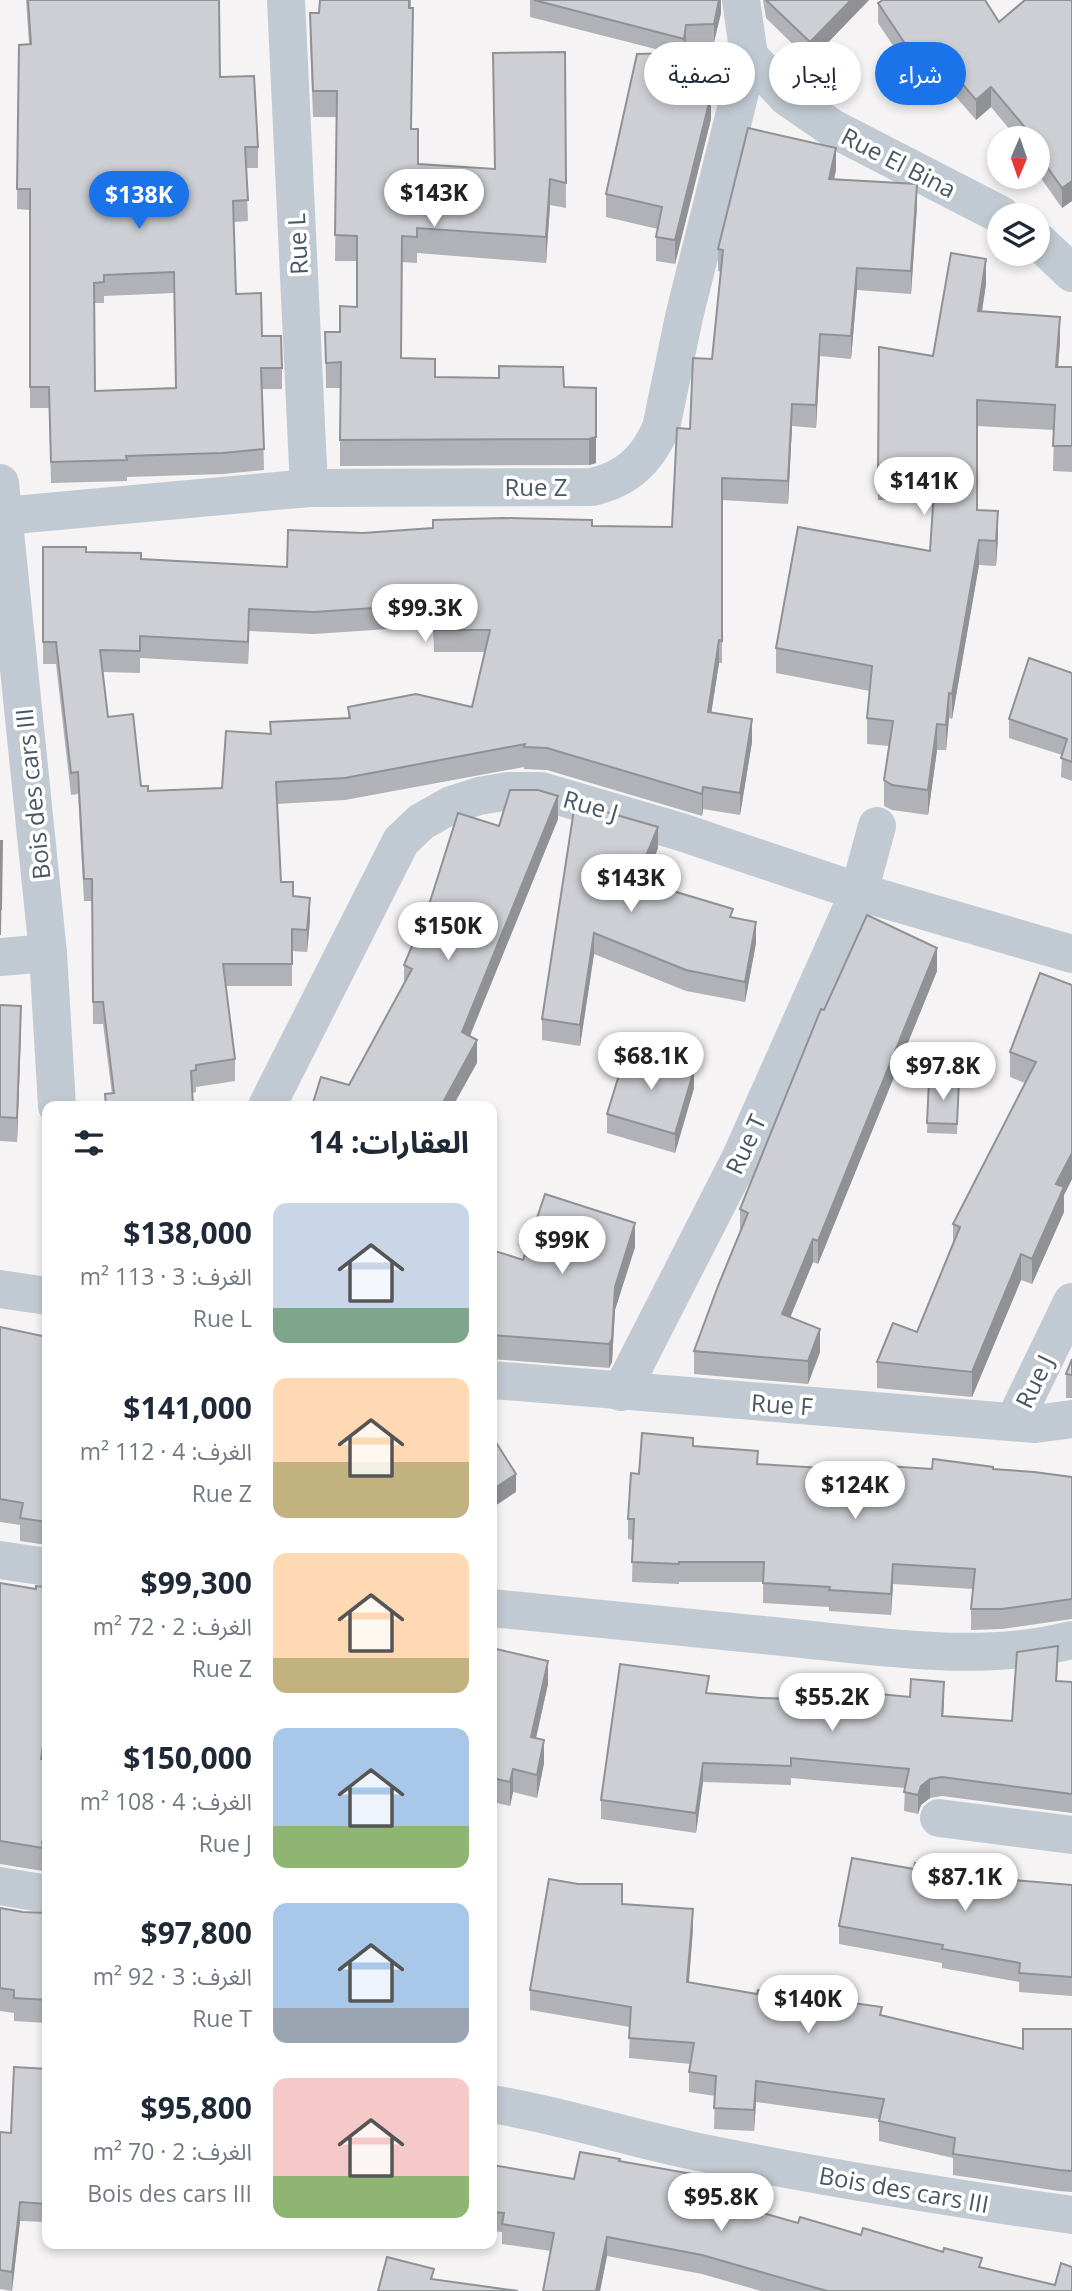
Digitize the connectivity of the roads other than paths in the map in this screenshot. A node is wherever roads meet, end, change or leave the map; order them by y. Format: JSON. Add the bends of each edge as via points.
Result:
{"nodes":[{"id":1,"x":286,"y":0,"type":"edge"},
{"id":2,"x":741,"y":0,"type":"edge"},
{"id":3,"x":747,"y":42,"type":"edge"},
{"id":4,"x":755,"y":62,"type":"edge"},
{"id":5,"x":737,"y":105,"type":"edge"},
{"id":6,"x":987,"y":208,"type":"edge"},
{"id":7,"x":1050,"y":253,"type":"edge"},
{"id":8,"x":1072,"y":274,"type":"edge"},
{"id":9,"x":309,"y":488,"type":"junction"},
{"id":10,"x":2,"y":500,"type":"edge"},
{"id":11,"x":7,"y":602,"type":"edge"},
{"id":12,"x":877,"y":825,"type":"dead end"},
{"id":13,"x":859,"y":892,"type":"junction"},
{"id":14,"x":48,"y":953,"type":"junction"},
{"id":15,"x":1072,"y":954,"type":"edge"},
{"id":16,"x":0,"y":957,"type":"edge"},
{"id":17,"x":57,"y":1101,"type":"edge"},
{"id":18,"x":270,"y":1101,"type":"edge"},
{"id":19,"x":0,"y":1289,"type":"edge"},
{"id":20,"x":42,"y":1295,"type":"edge"},
{"id":21,"x":1072,"y":1302,"type":"edge"},
{"id":22,"x":497,"y":1380,"type":"edge"},
{"id":23,"x":621,"y":1392,"type":"junction"},
{"id":24,"x":1072,"y":1419,"type":"edge"},
{"id":25,"x":1014,"y":1422,"type":"junction"},
{"id":26,"x":0,"y":1560,"type":"edge"},
{"id":27,"x":42,"y":1566,"type":"edge"},
{"id":28,"x":497,"y":1608,"type":"edge"},
{"id":29,"x":1072,"y":1640,"type":"edge"},
{"id":30,"x":939,"y":1818,"type":"dead end"},
{"id":31,"x":1072,"y":1835,"type":"edge"},
{"id":32,"x":0,"y":1886,"type":"edge"},
{"id":33,"x":42,"y":1893,"type":"edge"},
{"id":34,"x":497,"y":2105,"type":"edge"},
{"id":35,"x":1072,"y":2215,"type":"edge"}],
"edges":[{"from":1,"to":9,"type":"street","name":"Rue L"},
{"from":2,"to":3,"type":"street"},
{"from":4,"to":6,"type":"street","name":"Rue El Bina","via":[[787,97],[832,128]]},
{"from":5,"to":9,"type":"street","name":"Rue Z","via":[[661,428],[642,461],[621,477],[592,487]]},
{"from":7,"to":8,"type":"street"},
{"from":9,"to":10,"type":"street","name":"Rue Z"},
{"from":10,"to":11,"type":"street","name":"Bois des cars III"},
{"from":11,"to":14,"type":"street","name":"Bois des cars III"},
{"from":12,"to":13,"type":"street","name":"Rue T"},
{"from":13,"to":15,"type":"street","name":"Rue J"},
{"from":13,"to":18,"type":"street","name":"Rue J","via":[[541,790],[508,791],[451,805],[421,822],[401,841]]},
{"from":13,"to":23,"type":"street","name":"Rue T","via":[[740,1159]]},
{"from":14,"to":16,"type":"street"},
{"from":14,"to":17,"type":"street","name":"Bois des cars III"},
{"from":19,"to":20,"type":"street"},
{"from":21,"to":25,"type":"street","name":"Rue J"},
{"from":22,"to":23,"type":"street","name":"Rue F"},
{"from":23,"to":25,"type":"street","name":"Rue F"},
{"from":24,"to":25,"type":"street","name":"Rue F"},
{"from":26,"to":27,"type":"street"},
{"from":28,"to":29,"type":"street","via":[[958,1652],[1030,1649]]},
{"from":30,"to":31,"type":"street"},
{"from":32,"to":33,"type":"street"},
{"from":34,"to":35,"type":"street","name":"Bois des cars III","via":[[691,2151],[899,2190]]}]}
